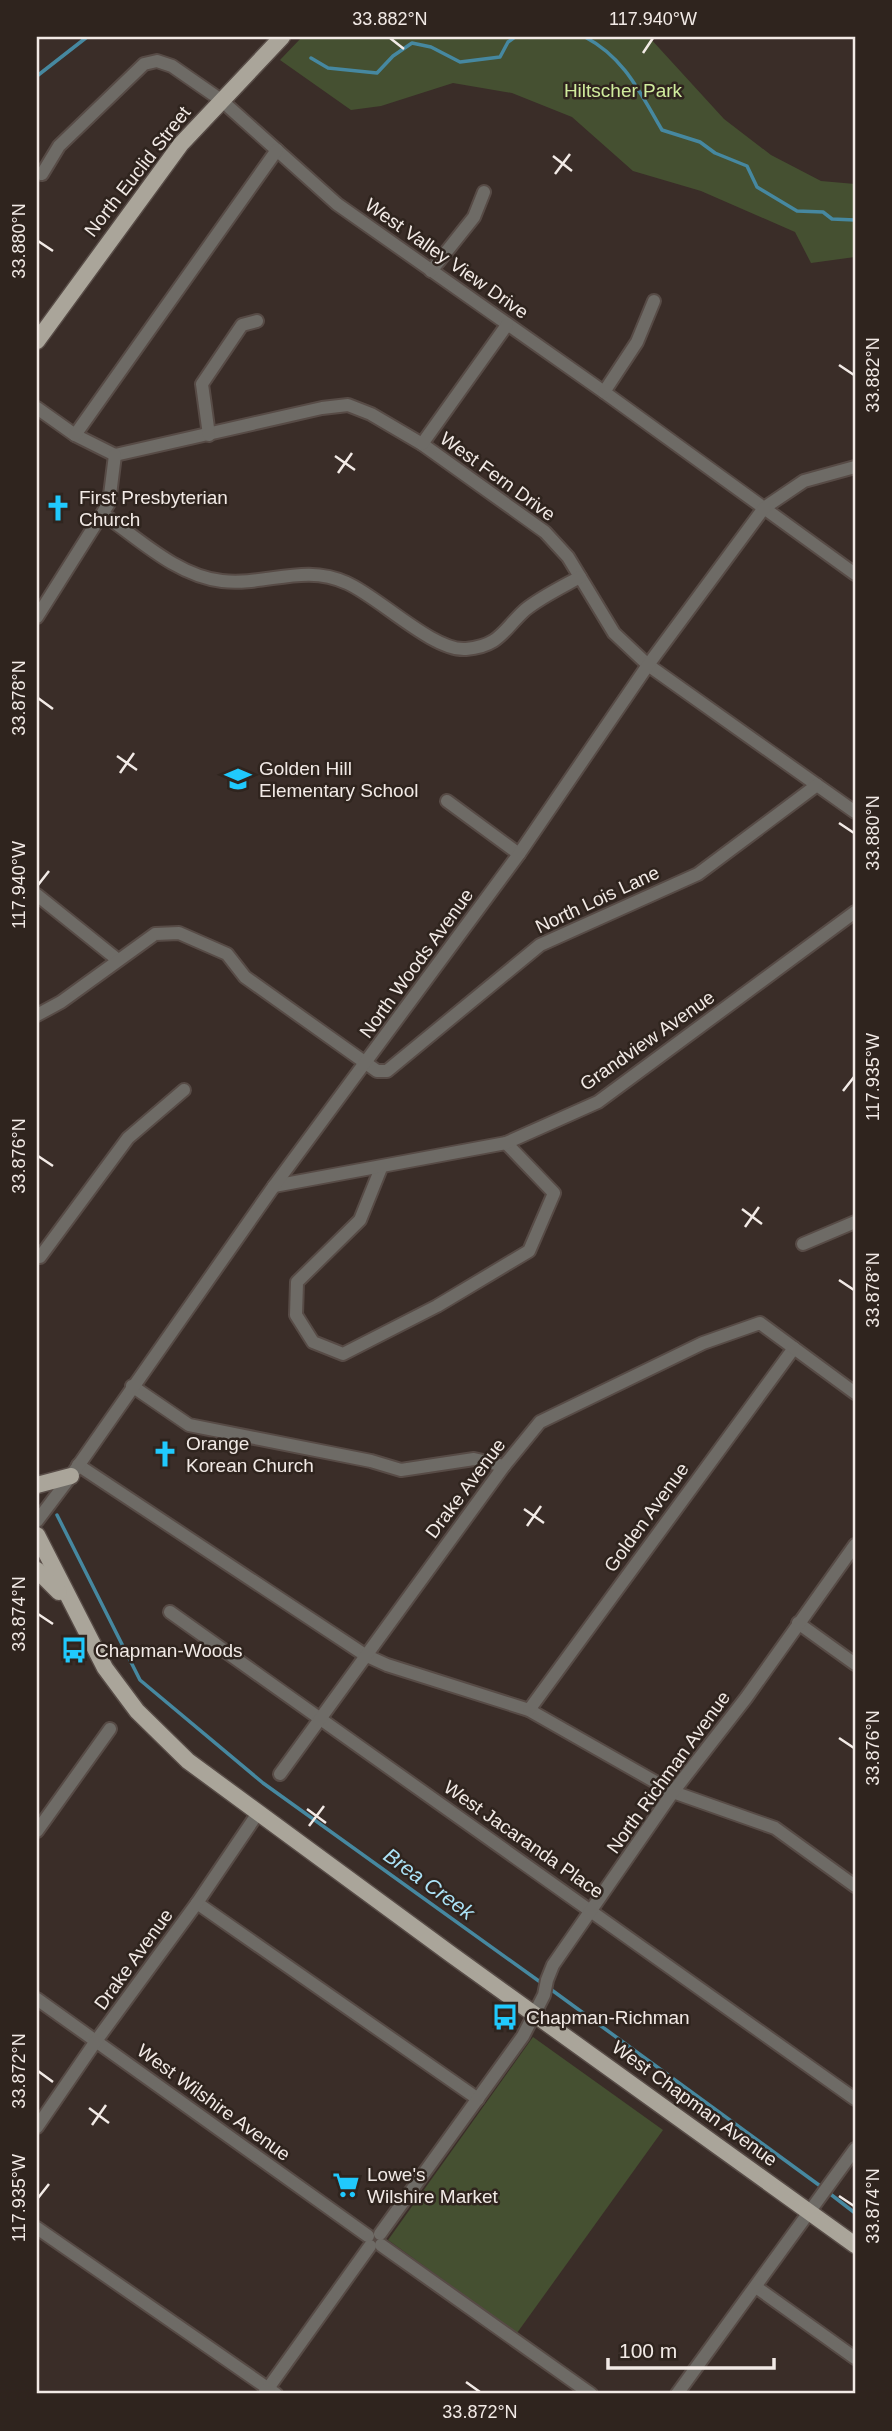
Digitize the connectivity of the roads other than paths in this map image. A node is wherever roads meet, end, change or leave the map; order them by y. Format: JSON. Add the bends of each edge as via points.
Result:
{"nodes":[{"id":1,"x":282,"y":37,"type":"edge"},
{"id":2,"x":221,"y":100,"type":"junction"},
{"id":3,"x":277,"y":150,"type":"junction"},
{"id":4,"x":43,"y":174,"type":"dead end"},
{"id":5,"x":484,"y":192,"type":"dead end"},
{"id":6,"x":431,"y":271,"type":"junction"},
{"id":7,"x":654,"y":301,"type":"dead end"},
{"id":8,"x":43,"y":321,"type":"edge"},
{"id":9,"x":257,"y":321,"type":"dead end"},
{"id":10,"x":507,"y":325,"type":"junction"},
{"id":11,"x":37,"y":341,"type":"edge"},
{"id":12,"x":604,"y":392,"type":"junction"},
{"id":13,"x":37,"y":408,"type":"edge"},
{"id":14,"x":75,"y":435,"type":"junction"},
{"id":15,"x":209,"y":435,"type":"junction"},
{"id":16,"x":422,"y":444,"type":"junction"},
{"id":17,"x":115,"y":455,"type":"junction"},
{"id":18,"x":855,"y":467,"type":"edge"},
{"id":19,"x":764,"y":508,"type":"junction"},
{"id":20,"x":103,"y":514,"type":"junction"},
{"id":21,"x":855,"y":574,"type":"edge"},
{"id":22,"x":580,"y":577,"type":"junction"},
{"id":23,"x":37,"y":617,"type":"edge"},
{"id":24,"x":648,"y":665,"type":"junction"},
{"id":25,"x":817,"y":785,"type":"junction"},
{"id":26,"x":447,"y":801,"type":"dead end"},
{"id":27,"x":855,"y":813,"type":"edge"},
{"id":28,"x":519,"y":855,"type":"junction"},
{"id":29,"x":37,"y":895,"type":"edge"},
{"id":30,"x":855,"y":912,"type":"edge"},
{"id":31,"x":118,"y":960,"type":"junction"},
{"id":32,"x":37,"y":1015,"type":"edge"},
{"id":33,"x":366,"y":1063,"type":"junction"},
{"id":34,"x":184,"y":1090,"type":"dead end"},
{"id":35,"x":506,"y":1143,"type":"junction"},
{"id":36,"x":381,"y":1168,"type":"junction"},
{"id":37,"x":274,"y":1186,"type":"junction"},
{"id":38,"x":855,"y":1222,"type":"edge"},
{"id":39,"x":803,"y":1244,"type":"dead end"},
{"id":40,"x":37,"y":1254,"type":"edge"},
{"id":41,"x":794,"y":1348,"type":"junction"},
{"id":42,"x":132,"y":1386,"type":"junction"},
{"id":43,"x":855,"y":1393,"type":"edge"},
{"id":44,"x":504,"y":1466,"type":"junction"},
{"id":45,"x":74,"y":1470,"type":"junction"},
{"id":46,"x":37,"y":1485,"type":"edge"},
{"id":47,"x":37,"y":1521,"type":"edge"},
{"id":48,"x":37,"y":1535,"type":"edge"},
{"id":49,"x":855,"y":1545,"type":"edge"},
{"id":50,"x":37,"y":1570,"type":"edge"},
{"id":51,"x":72,"y":1606,"type":"junction"},
{"id":52,"x":170,"y":1612,"type":"dead end"},
{"id":53,"x":798,"y":1623,"type":"junction"},
{"id":54,"x":365,"y":1655,"type":"junction"},
{"id":55,"x":855,"y":1664,"type":"edge"},
{"id":56,"x":529,"y":1710,"type":"junction"},
{"id":57,"x":320,"y":1718,"type":"junction"},
{"id":58,"x":110,"y":1729,"type":"dead end"},
{"id":59,"x":281,"y":1773,"type":"dead end"},
{"id":60,"x":673,"y":1792,"type":"junction"},
{"id":61,"x":258,"y":1813,"type":"junction"},
{"id":62,"x":37,"y":1831,"type":"edge"},
{"id":63,"x":855,"y":1886,"type":"edge"},
{"id":64,"x":197,"y":1903,"type":"junction"},
{"id":65,"x":591,"y":1911,"type":"junction"},
{"id":66,"x":37,"y":1999,"type":"edge"},
{"id":67,"x":535,"y":2014,"type":"junction"},
{"id":68,"x":96,"y":2041,"type":"junction"},
{"id":69,"x":478,"y":2099,"type":"junction"},
{"id":70,"x":855,"y":2099,"type":"edge"},
{"id":71,"x":37,"y":2127,"type":"edge"},
{"id":72,"x":855,"y":2148,"type":"edge"},
{"id":73,"x":810,"y":2212,"type":"junction"},
{"id":74,"x":37,"y":2228,"type":"edge"},
{"id":75,"x":375,"y":2240,"type":"junction"},
{"id":76,"x":855,"y":2245,"type":"edge"},
{"id":77,"x":756,"y":2287,"type":"junction"},
{"id":78,"x":855,"y":2358,"type":"edge"},
{"id":79,"x":269,"y":2392,"type":"edge"},
{"id":80,"x":591,"y":2394,"type":"edge"},
{"id":81,"x":677,"y":2394,"type":"edge"}],
"edges":[{"from":1,"to":2,"type":"main road","name":"North Euclid Street"},
{"from":2,"to":3,"type":"street","name":"West Valley View Drive"},
{"from":2,"to":4,"type":"street","name":"West Valley View Drive","via":[[172,66],[157,61],[144,64],[59,146]]},
{"from":2,"to":8,"type":"main road","name":"North Euclid Street","via":[[162,167]]},
{"from":3,"to":6,"type":"street","name":"West Valley View Drive","via":[[337,204]]},
{"from":3,"to":14,"type":"street"},
{"from":5,"to":6,"type":"street","via":[[474,217]]},
{"from":6,"to":10,"type":"street","name":"West Valley View Drive"},
{"from":7,"to":12,"type":"street","via":[[636,342]]},
{"from":8,"to":11,"type":"main road","name":"North Euclid Street"},
{"from":9,"to":15,"type":"street","via":[[242,325],[202,384]]},
{"from":10,"to":12,"type":"street","name":"West Valley View Drive"},
{"from":10,"to":16,"type":"street"},
{"from":12,"to":19,"type":"street","name":"West Valley View Drive"},
{"from":13,"to":14,"type":"street"},
{"from":14,"to":17,"type":"street"},
{"from":15,"to":16,"type":"street","name":"West Fern Drive","via":[[348,405]]},
{"from":15,"to":17,"type":"street","name":"West Fern Drive"},
{"from":16,"to":22,"type":"street","name":"West Fern Drive","via":[[545,532]]},
{"from":17,"to":20,"type":"street"},
{"from":18,"to":19,"type":"street","name":"North Woods Avenue","via":[[804,481]]},
{"from":19,"to":21,"type":"street","name":"West Valley View Drive"},
{"from":19,"to":24,"type":"street","name":"North Woods Avenue"},
{"from":20,"to":22,"type":"street","via":[[178,566],[204,578],[225,582],[311,573],[332,576],[366,592],[434,640],[464,650],[489,645],[525,611]]},
{"from":20,"to":23,"type":"street"},
{"from":22,"to":24,"type":"street","name":"West Fern Drive","via":[[614,633]]},
{"from":24,"to":25,"type":"street","name":"West Fern Drive"},
{"from":24,"to":28,"type":"street","name":"North Woods Avenue"},
{"from":25,"to":27,"type":"street","name":"West Fern Drive"},
{"from":25,"to":33,"type":"street","name":"North Lois Lane","via":[[698,874],[540,945],[387,1071],[377,1071]]},
{"from":26,"to":28,"type":"street"},
{"from":28,"to":33,"type":"street","name":"North Woods Avenue"},
{"from":29,"to":31,"type":"street"},
{"from":30,"to":35,"type":"street","name":"Grandview Avenue","via":[[598,1102]]},
{"from":31,"to":32,"type":"street"},
{"from":31,"to":33,"type":"street","via":[[155,933],[179,933],[227,954],[245,977]]},
{"from":33,"to":37,"type":"street","name":"North Woods Avenue"},
{"from":34,"to":40,"type":"street","via":[[128,1138],[40,1257]]},
{"from":35,"to":36,"type":"street","name":"Grandview Avenue"},
{"from":35,"to":36,"type":"street","via":[[554,1193],[529,1251],[437,1306],[343,1354],[313,1342],[296,1315],[296,1282],[360,1220]]},
{"from":36,"to":37,"type":"street","name":"Grandview Avenue"},
{"from":37,"to":42,"type":"street","name":"North Woods Avenue"},
{"from":38,"to":39,"type":"street"},
{"from":41,"to":43,"type":"street"},
{"from":41,"to":44,"type":"street","name":"Drake Avenue","via":[[760,1323],[703,1343],[540,1422]]},
{"from":41,"to":56,"type":"street","name":"Golden Avenue"},
{"from":42,"to":44,"type":"street","via":[[189,1425],[401,1470],[474,1459]]},
{"from":42,"to":45,"type":"street","name":"North Woods Avenue"},
{"from":44,"to":54,"type":"street","name":"Drake Avenue"},
{"from":45,"to":46,"type":"main road"},
{"from":45,"to":47,"type":"street","name":"North Woods Avenue"},
{"from":45,"to":54,"type":"street"},
{"from":48,"to":51,"type":"main road","name":"West Chapman Avenue"},
{"from":49,"to":53,"type":"street","name":"North Richman Avenue"},
{"from":50,"to":51,"type":"main road"},
{"from":51,"to":61,"type":"main road","name":"West Chapman Avenue","via":[[105,1668],[137,1712],[200,1772]]},
{"from":52,"to":57,"type":"street","name":"West Jacaranda Place"},
{"from":53,"to":55,"type":"street"},
{"from":53,"to":60,"type":"street","name":"North Richman Avenue"},
{"from":54,"to":56,"type":"street"},
{"from":54,"to":57,"type":"street","name":"Drake Avenue"},
{"from":56,"to":60,"type":"street"},
{"from":57,"to":59,"type":"street","name":"Drake Avenue"},
{"from":57,"to":65,"type":"street","name":"West Jacaranda Place"},
{"from":58,"to":62,"type":"street"},
{"from":60,"to":63,"type":"street","via":[[775,1828]]},
{"from":60,"to":65,"type":"street","name":"North Richman Avenue"},
{"from":61,"to":64,"type":"street","name":"Drake Avenue"},
{"from":61,"to":67,"type":"main road","name":"West Chapman Avenue"},
{"from":64,"to":68,"type":"street","name":"Drake Avenue"},
{"from":64,"to":69,"type":"street"},
{"from":65,"to":67,"type":"street","name":"North Richman Avenue","via":[[553,1965]]},
{"from":65,"to":70,"type":"street","name":"West Jacaranda Place"},
{"from":66,"to":68,"type":"street","name":"West Wilshire Avenue"},
{"from":67,"to":69,"type":"street","name":"North Richman Avenue"},
{"from":67,"to":73,"type":"main road","name":"West Chapman Avenue"},
{"from":68,"to":71,"type":"street","name":"Drake Avenue"},
{"from":68,"to":75,"type":"street","name":"West Wilshire Avenue"},
{"from":69,"to":75,"type":"street","name":"North Richman Avenue"},
{"from":72,"to":73,"type":"street"},
{"from":73,"to":76,"type":"main road","name":"West Chapman Avenue"},
{"from":73,"to":77,"type":"street"},
{"from":74,"to":79,"type":"street"},
{"from":75,"to":79,"type":"street","name":"North Richman Avenue"},
{"from":75,"to":80,"type":"street","name":"West Wilshire Avenue"},
{"from":77,"to":78,"type":"street"},
{"from":77,"to":81,"type":"street"}]}
